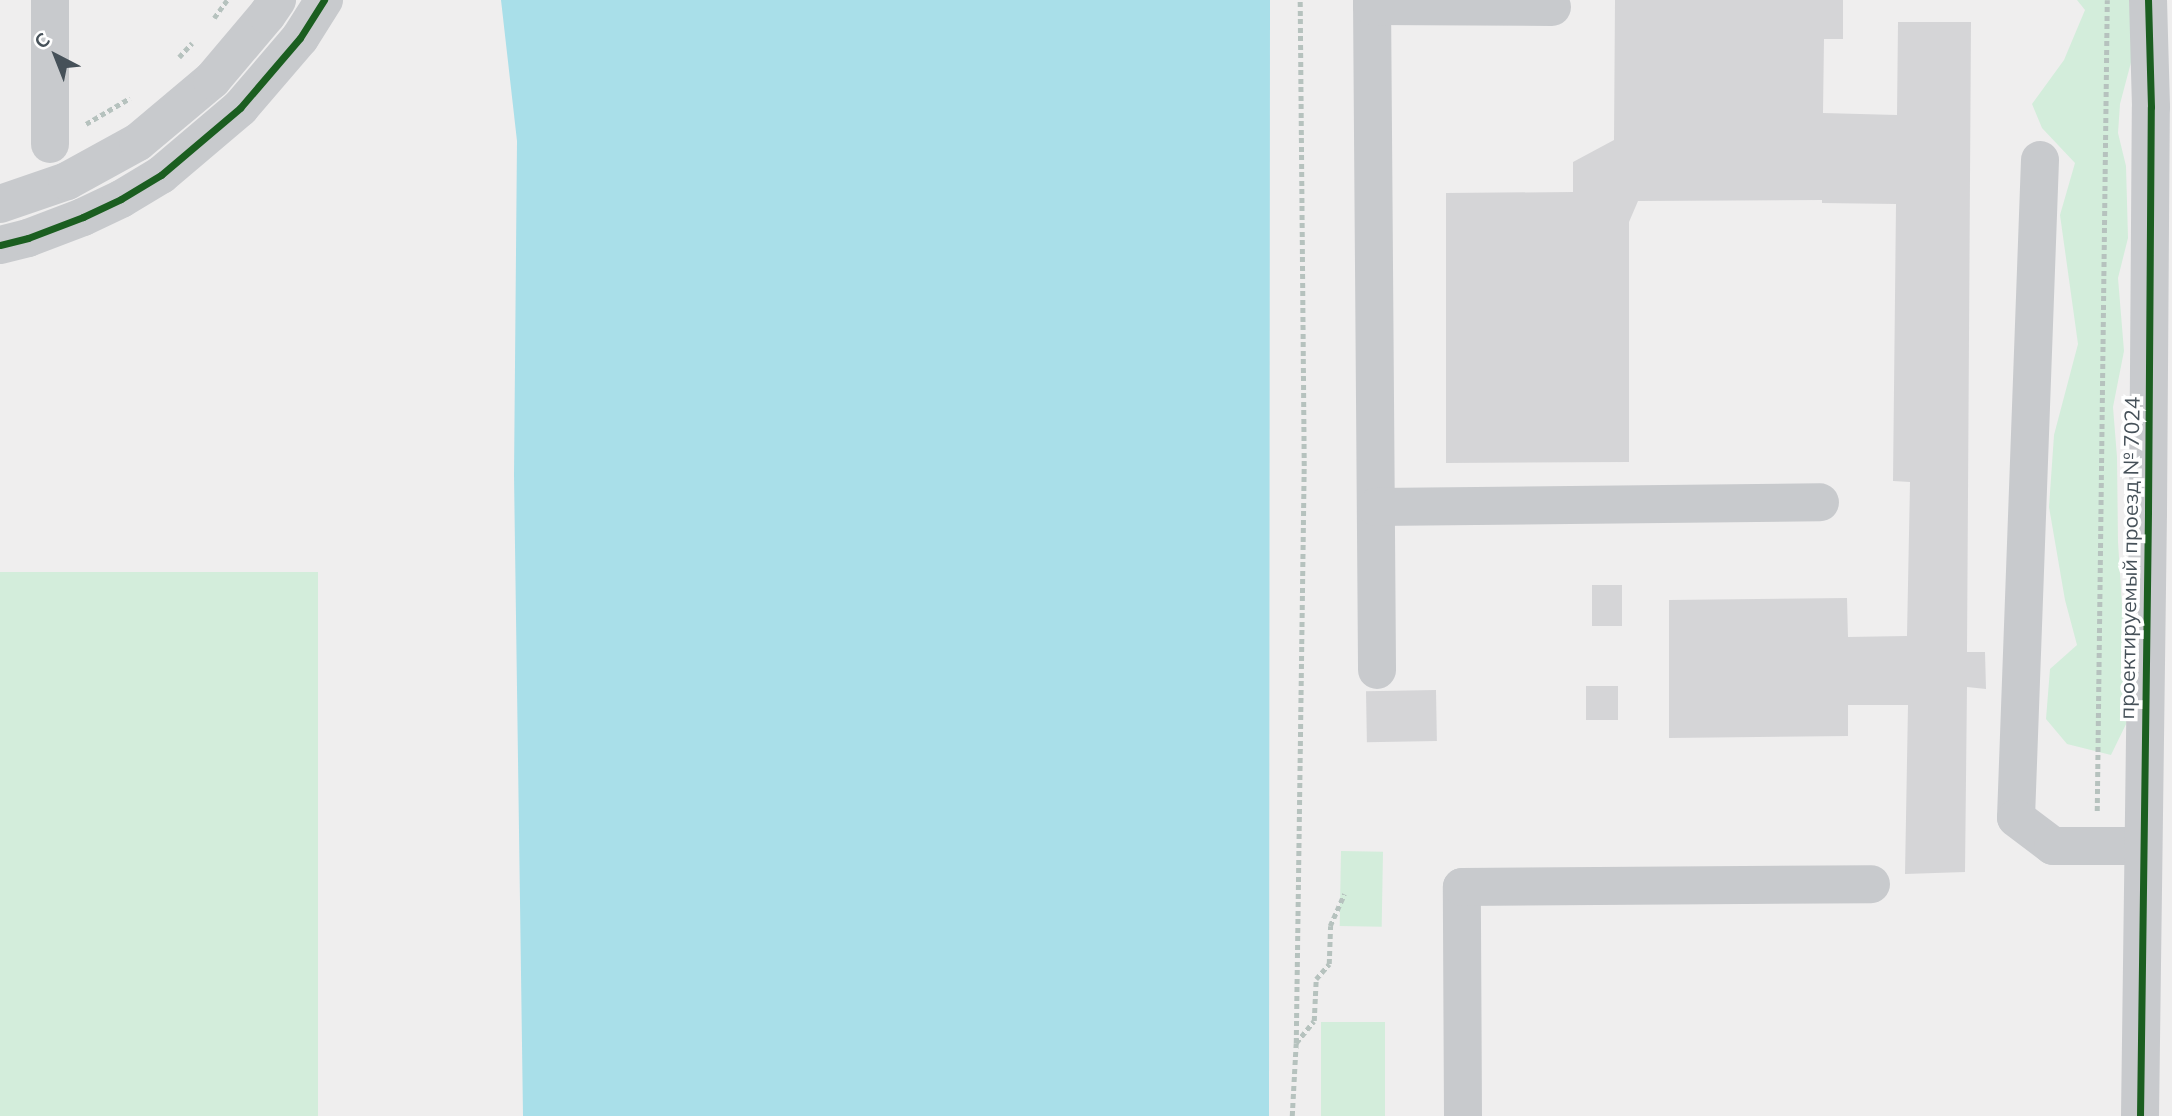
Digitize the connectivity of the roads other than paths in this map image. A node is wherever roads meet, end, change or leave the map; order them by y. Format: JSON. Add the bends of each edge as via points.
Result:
{"nodes":[{"id":1,"x":50,"y":0,"type":"edge"},
{"id":2,"x":277,"y":0,"type":"edge"},
{"id":3,"x":324,"y":0,"type":"edge"},
{"id":4,"x":2148,"y":0,"type":"edge"},
{"id":5,"x":1372,"y":3,"type":"edge"},
{"id":6,"x":1552,"y":8,"type":"dead end"},
{"id":7,"x":2161,"y":107,"type":"edge"},
{"id":8,"x":50,"y":144,"type":"road end"},
{"id":9,"x":2040,"y":160,"type":"dead end"},
{"id":10,"x":0,"y":204,"type":"edge"},
{"id":11,"x":0,"y":245,"type":"edge"},
{"id":12,"x":1820,"y":502,"type":"dead end"},
{"id":13,"x":1376,"y":507,"type":"junction"},
{"id":14,"x":2160,"y":512,"type":"edge"},
{"id":15,"x":1377,"y":670,"type":"dead end"},
{"id":16,"x":2143,"y":846,"type":"junction"},
{"id":17,"x":1871,"y":884,"type":"dead end"},
{"id":18,"x":2157,"y":951,"type":"edge"},
{"id":19,"x":1463,"y":1116,"type":"edge"},
{"id":20,"x":2140,"y":1116,"type":"edge"}],
"edges":[{"from":1,"to":8,"type":"street"},
{"from":2,"to":10,"type":"street","via":[[212,80],[138,142],[67,181]]},
{"from":3,"to":11,"type":"street","via":[[270,75],[188,154],[121,199],[28,239]]},
{"from":4,"to":7,"type":"street","name":"проектируемый проезд № 7024"},
{"from":5,"to":6,"type":"street"},
{"from":5,"to":13,"type":"street"},
{"from":7,"to":14,"type":"street","name":"проектируемый проезд № 7024"},
{"from":9,"to":16,"type":"street","via":[[2016,818],[2053,846]]},
{"from":12,"to":13,"type":"street"},
{"from":13,"to":15,"type":"street"},
{"from":14,"to":16,"type":"street","name":"проектируемый проезд № 7024"},
{"from":16,"to":18,"type":"street","name":"проектируемый проезд № 7024"},
{"from":17,"to":19,"type":"street","via":[[1462,887]]},
{"from":18,"to":20,"type":"street","name":"проектируемый проезд № 7024"}]}
